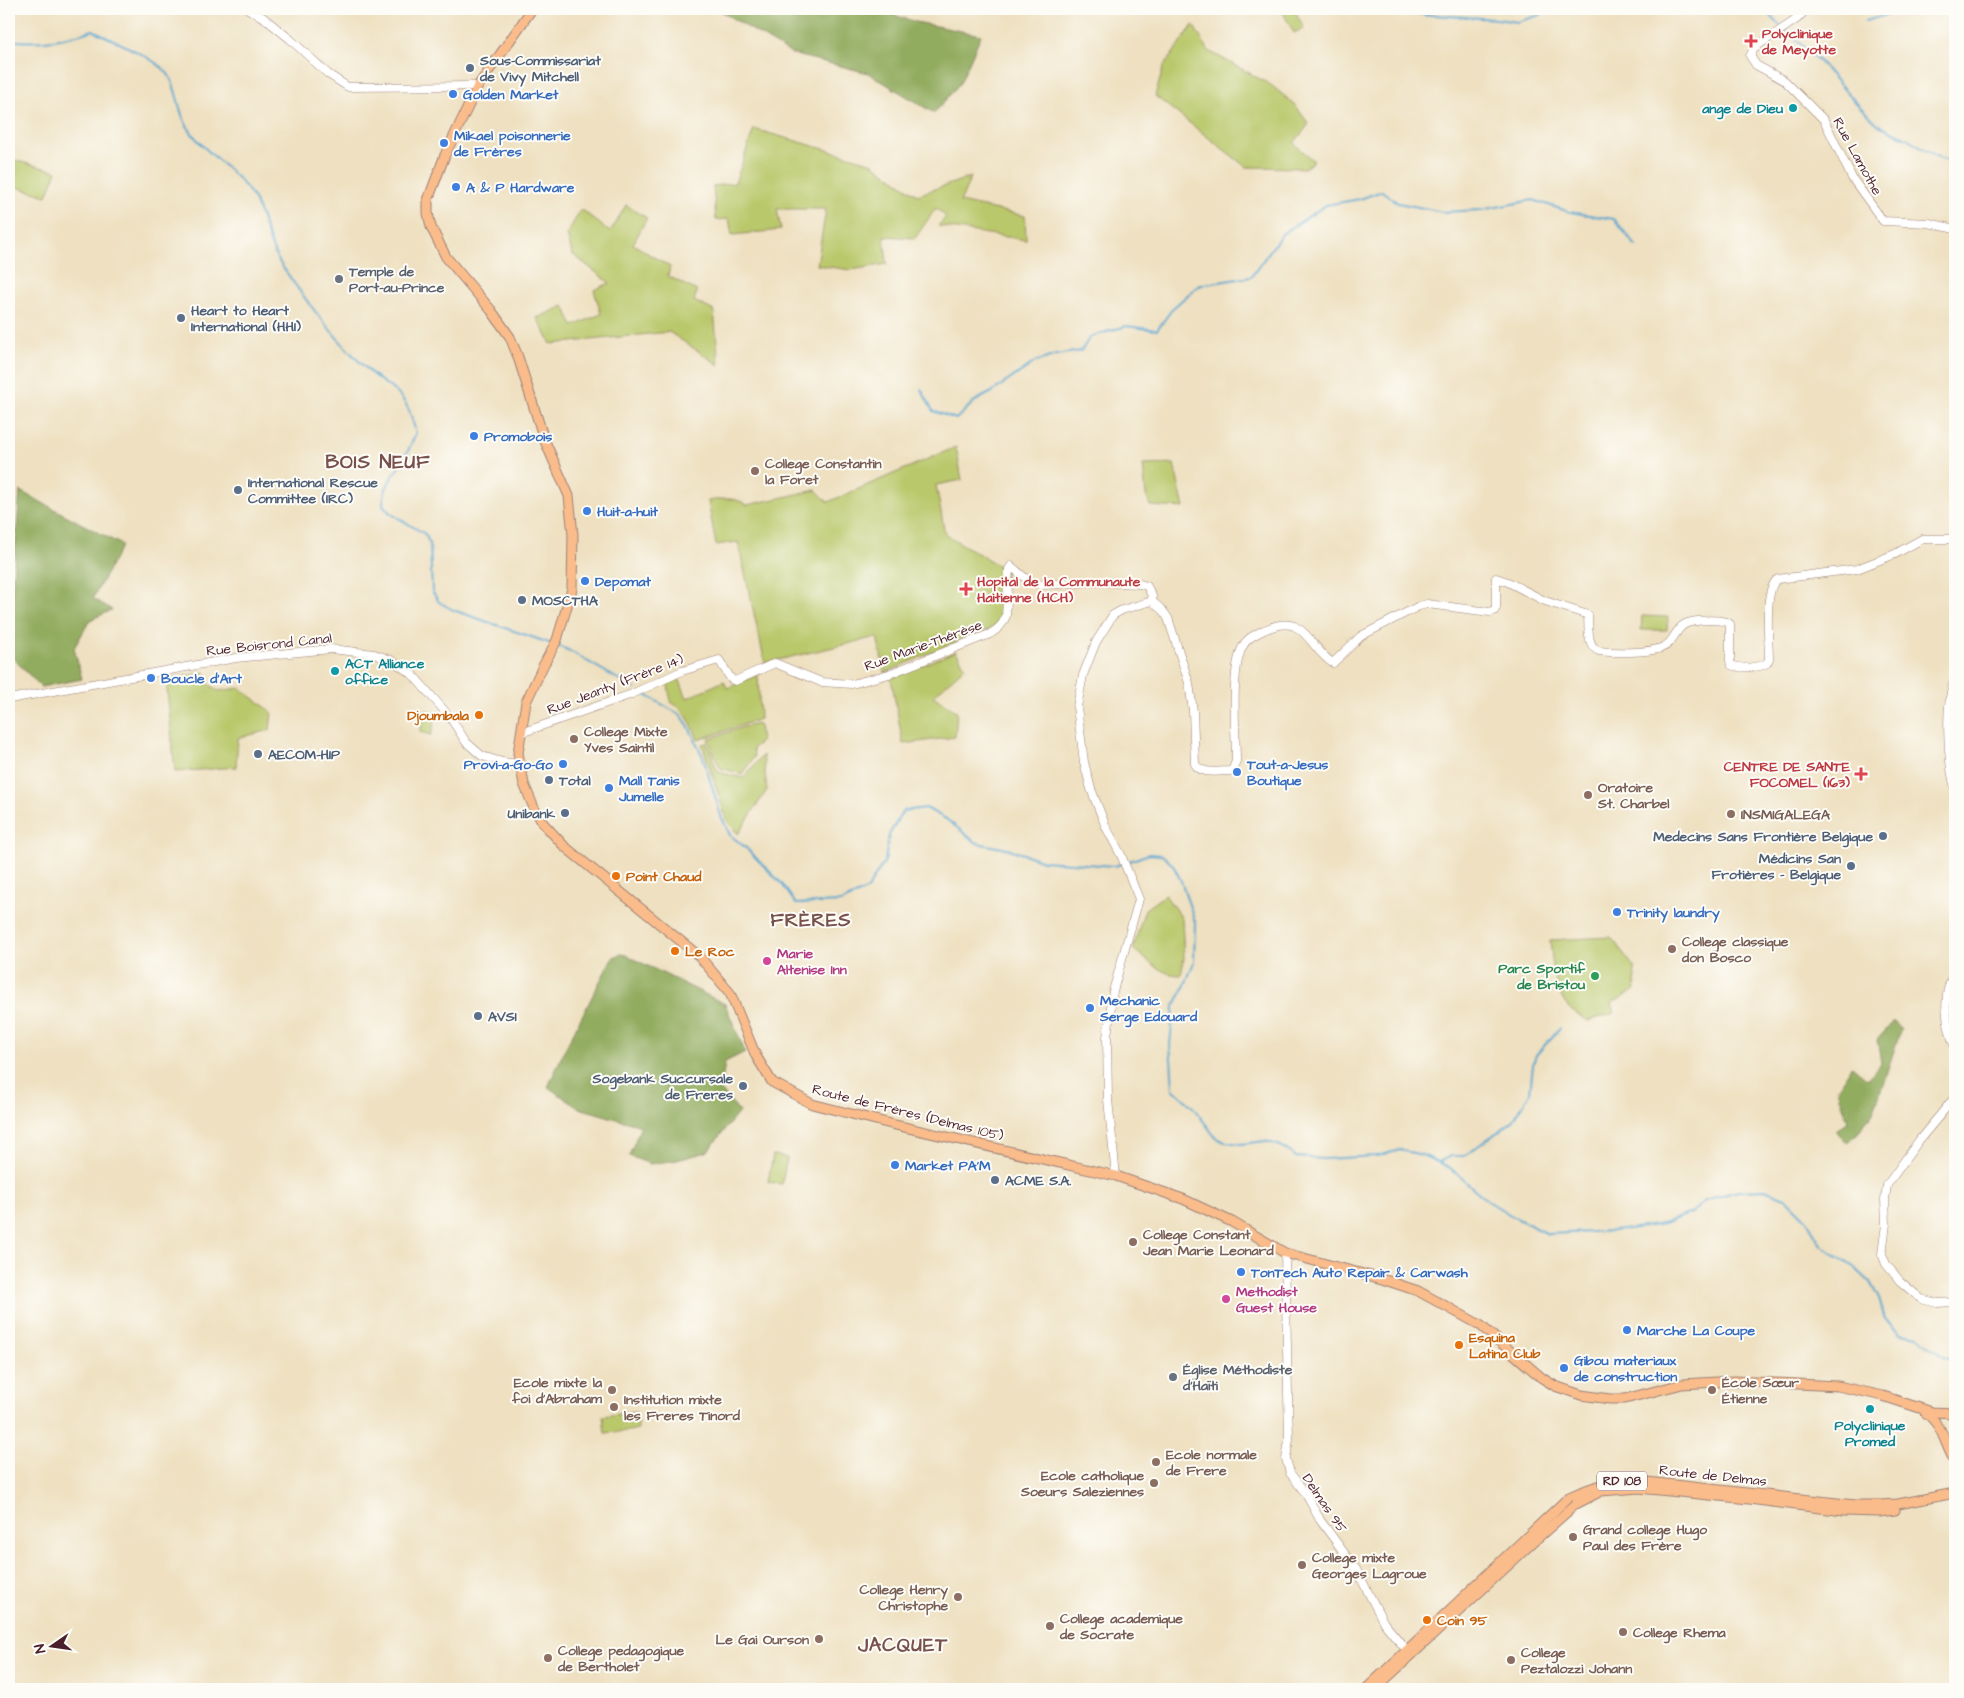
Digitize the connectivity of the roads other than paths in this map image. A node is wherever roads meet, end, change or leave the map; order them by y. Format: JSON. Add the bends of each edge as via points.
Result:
{"nodes":[{"id":1,"x":248,"y":9,"type":"edge"},
{"id":2,"x":532,"y":9,"type":"edge"},
{"id":3,"x":1807,"y":9,"type":"edge"},
{"id":4,"x":478,"y":86,"type":"junction"},
{"id":5,"x":1955,"y":229,"type":"edge"},
{"id":6,"x":1955,"y":539,"type":"edge"},
{"id":7,"x":1152,"y":601,"type":"junction"},
{"id":8,"x":719,"y":660,"type":"joint"},
{"id":9,"x":1955,"y":680,"type":"edge"},
{"id":10,"x":9,"y":699,"type":"edge"},
{"id":11,"x":521,"y":733,"type":"junction"},
{"id":12,"x":519,"y":764,"type":"junction"},
{"id":13,"x":1955,"y":788,"type":"edge"},
{"id":14,"x":1955,"y":972,"type":"edge"},
{"id":15,"x":1955,"y":1048,"type":"edge"},
{"id":16,"x":1955,"y":1097,"type":"edge"},
{"id":17,"x":1116,"y":1176,"type":"junction"},
{"id":18,"x":1285,"y":1253,"type":"junction"},
{"id":19,"x":1955,"y":1302,"type":"edge"},
{"id":20,"x":1921,"y":1410,"type":"junction"},
{"id":21,"x":1955,"y":1413,"type":"edge"},
{"id":22,"x":1941,"y":1430,"type":"junction"},
{"id":23,"x":1955,"y":1462,"type":"edge"},
{"id":24,"x":1955,"y":1493,"type":"edge"},
{"id":25,"x":1955,"y":1498,"type":"edge"},
{"id":26,"x":1409,"y":1653,"type":"junction"},
{"id":27,"x":1366,"y":1689,"type":"edge"},
{"id":28,"x":1375,"y":1689,"type":"edge"}],
"edges":[{"from":1,"to":4,"type":"street","via":[[264,18],[328,74],[348,87]]},
{"from":2,"to":4,"type":"main road","name":"Route de Frères (Delmas 105)"},
{"from":3,"to":5,"type":"street","name":"Rue Lamothe","via":[[1752,50],[1753,63],[1785,81],[1824,120],[1852,178],[1883,222],[1929,223]]},
{"from":4,"to":11,"type":"main road","name":"Route de Frères (Delmas 105)","via":[[445,155],[428,200],[431,227],[446,256],[510,337],[544,439],[569,496],[573,535],[572,589],[557,640],[526,702]]},
{"from":6,"to":7,"type":"street","via":[[1922,539],[1857,569],[1774,581],[1769,594],[1769,659],[1762,666],[1736,667],[1731,664],[1731,630],[1725,620],[1684,624],[1668,646],[1657,650],[1599,652],[1590,643],[1588,615],[1545,601],[1496,578],[1494,611],[1427,604],[1419,606],[1360,636],[1333,663],[1302,631],[1285,624],[1270,627],[1255,634],[1242,647],[1234,720],[1236,761],[1232,771],[1203,771],[1195,764],[1189,684],[1168,618]]},
{"from":7,"to":8,"type":"street","name":"Rue Marie-Thérèse","via":[[1147,586],[1140,584],[1041,584],[1024,578],[1011,566],[1006,616],[998,628],[889,674],[852,684],[821,682],[776,663],[735,681]]},
{"from":7,"to":17,"type":"street","via":[[1113,615],[1096,642],[1082,675],[1077,707],[1091,789],[1140,899],[1113,991],[1107,1037],[1108,1100]]},
{"from":8,"to":11,"type":"street","name":"Rue Jeanty (Frère 14)"},
{"from":9,"to":13,"type":"street","via":[[1948,735]]},
{"from":10,"to":12,"type":"street","name":"Rue Boisrond Canal","via":[[236,658],[331,649],[374,654],[391,660],[412,674],[450,717],[466,742],[482,756]]},
{"from":11,"to":12,"type":"main road","name":"Route de Frères (Delmas 105)"},
{"from":12,"to":17,"type":"main road","name":"Route de Frères (Delmas 105)","via":[[530,799],[552,835],[699,956],[730,993],[756,1056],[772,1082],[812,1104]]},
{"from":14,"to":15,"type":"street","via":[[1948,986],[1947,1007]]},
{"from":16,"to":19,"type":"street","via":[[1887,1185],[1882,1254],[1900,1281],[1921,1299],[1937,1303]]},
{"from":17,"to":18,"type":"main road","name":"Route de Frères (Delmas 105)","via":[[1214,1213]]},
{"from":18,"to":20,"type":"main road","name":"Route de Frères (Delmas 105)","via":[[1382,1278],[1418,1291],[1480,1325],[1542,1378],[1581,1395],[1625,1399],[1682,1384],[1735,1381],[1838,1386]]},
{"from":18,"to":26,"type":"street","name":"Delmas 95","via":[[1289,1440],[1286,1460],[1290,1473],[1356,1569],[1384,1623]]},
{"from":20,"to":21,"type":"main road","name":"Route de Frères (Delmas 105)"},
{"from":20,"to":22,"type":"main road","via":[[1938,1423]]},
{"from":21,"to":22,"type":"main road","via":[[1948,1416]]},
{"from":22,"to":23,"type":"main road"},
{"from":24,"to":26,"type":"main road","name":"Route de Delmas","number":"RD 108","via":[[1880,1506],[1638,1481],[1598,1484],[1569,1497]]},
{"from":25,"to":26,"type":"main road","name":"Route de Delmas","number":"RD 108","via":[[1879,1512],[1639,1488],[1601,1491],[1576,1504]]},
{"from":26,"to":27,"type":"main road","name":"Route de Delmas","number":"RD 108"},
{"from":26,"to":28,"type":"main road","name":"Route de Delmas","number":"RD 108"}]}
